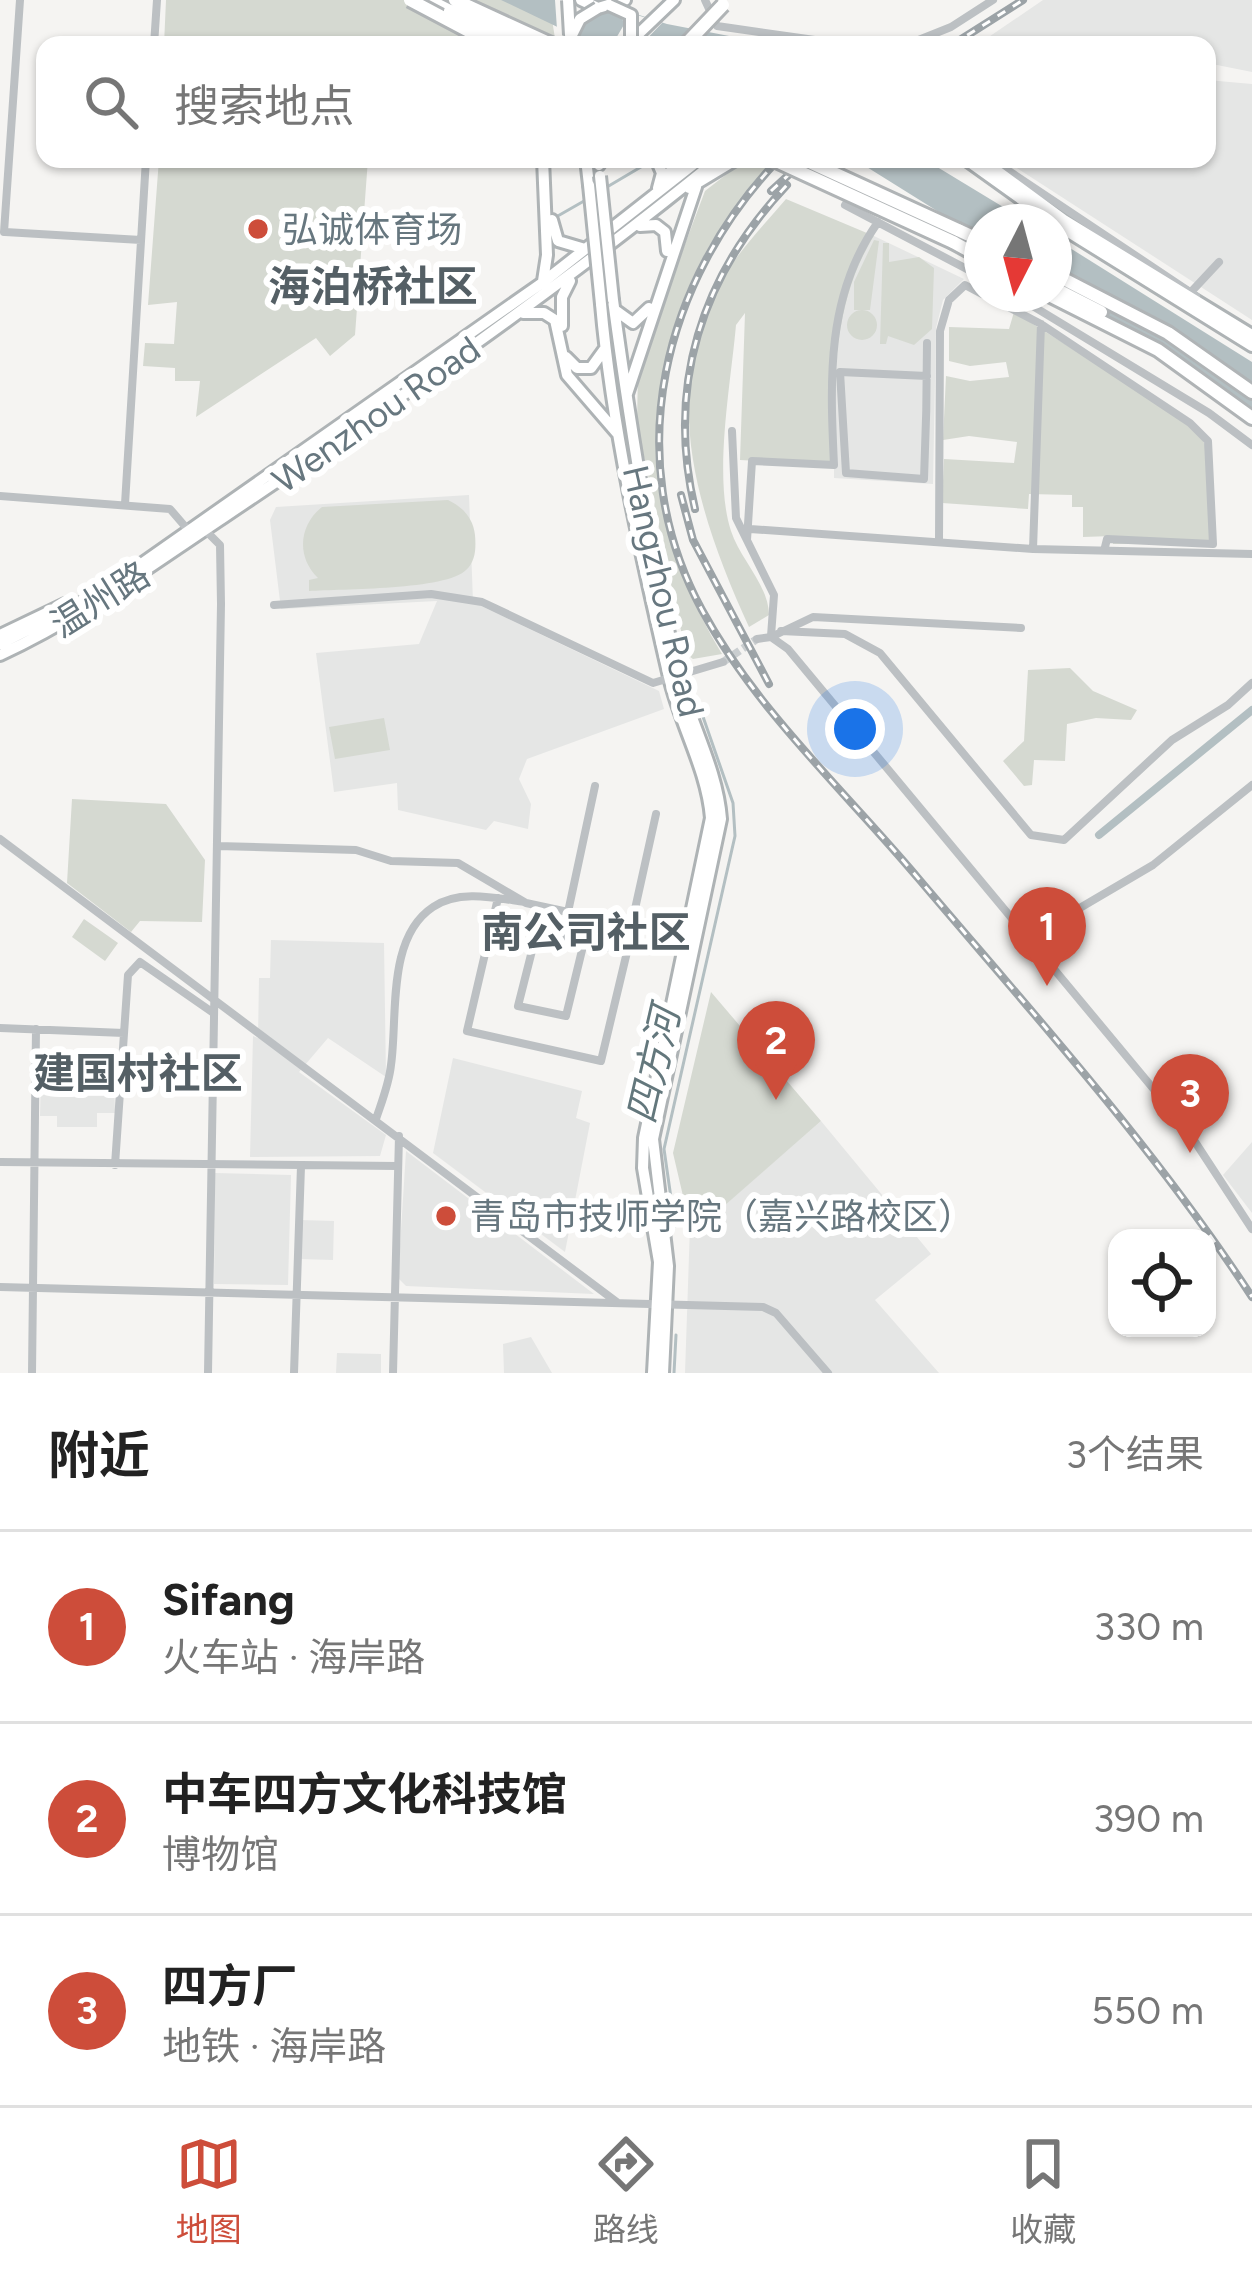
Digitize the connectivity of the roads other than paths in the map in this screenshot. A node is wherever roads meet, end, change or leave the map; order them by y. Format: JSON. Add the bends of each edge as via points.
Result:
{"nodes":[{"id":1,"x":20,"y":0,"type":"edge"},
{"id":2,"x":157,"y":0,"type":"edge"},
{"id":3,"x":410,"y":0,"type":"edge"},
{"id":4,"x":428,"y":0,"type":"edge"},
{"id":5,"x":455,"y":0,"type":"edge"},
{"id":6,"x":568,"y":0,"type":"edge"},
{"id":7,"x":581,"y":0,"type":"edge"},
{"id":8,"x":624,"y":0,"type":"edge"},
{"id":9,"x":674,"y":0,"type":"edge"},
{"id":10,"x":705,"y":0,"type":"edge"},
{"id":11,"x":993,"y":0,"type":"edge"},
{"id":12,"x":728,"y":2,"type":"edge"},
{"id":13,"x":604,"y":7,"type":"junction"},
{"id":14,"x":771,"y":35,"type":"joint"},
{"id":15,"x":155,"y":36,"type":"edge"},
{"id":16,"x":478,"y":36,"type":"edge"},
{"id":17,"x":506,"y":36,"type":"edge"},
{"id":18,"x":533,"y":36,"type":"edge"},
{"id":19,"x":570,"y":36,"type":"edge"},
{"id":20,"x":573,"y":36,"type":"edge"},
{"id":21,"x":629,"y":36,"type":"edge"},
{"id":22,"x":635,"y":36,"type":"edge"},
{"id":23,"x":694,"y":36,"type":"edge"},
{"id":24,"x":779,"y":36,"type":"edge"},
{"id":25,"x":928,"y":36,"type":"edge"},
{"id":26,"x":145,"y":168,"type":"edge"},
{"id":27,"x":543,"y":168,"type":"edge"},
{"id":28,"x":548,"y":168,"type":"edge"},
{"id":29,"x":717,"y":168,"type":"edge"},
{"id":30,"x":720,"y":168,"type":"edge"},
{"id":31,"x":792,"y":168,"type":"edge"},
{"id":32,"x":823,"y":168,"type":"edge"},
{"id":33,"x":978,"y":168,"type":"edge"},
{"id":34,"x":993,"y":168,"type":"edge"},
{"id":35,"x":1005,"y":168,"type":"edge"},
{"id":36,"x":596,"y":170,"type":"edge"},
{"id":37,"x":659,"y":174,"type":"edge"},
{"id":38,"x":696,"y":187,"type":"junction"},
{"id":39,"x":679,"y":191,"type":"junction"},
{"id":40,"x":1028,"y":204,"type":"edge"},
{"id":41,"x":845,"y":205,"type":"dead end"},
{"id":42,"x":878,"y":222,"type":"junction"},
{"id":43,"x":637,"y":227,"type":"junction"},
{"id":44,"x":2,"y":232,"type":"edge"},
{"id":45,"x":964,"y":233,"type":"edge"},
{"id":46,"x":1072,"y":233,"type":"edge"},
{"id":47,"x":141,"y":240,"type":"junction"},
{"id":48,"x":964,"y":248,"type":"edge"},
{"id":49,"x":585,"y":249,"type":"junction"},
{"id":50,"x":1220,"y":262,"type":"dead end"},
{"id":51,"x":964,"y":267,"type":"edge"},
{"id":52,"x":573,"y":276,"type":"junction"},
{"id":53,"x":1072,"y":282,"type":"edge"},
{"id":54,"x":542,"y":283,"type":"junction"},
{"id":55,"x":964,"y":286,"type":"edge"},
{"id":56,"x":1191,"y":292,"type":"junction"},
{"id":57,"x":1173,"y":293,"type":"junction"},
{"id":58,"x":1072,"y":297,"type":"edge"},
{"id":59,"x":610,"y":305,"type":"junction"},
{"id":60,"x":1072,"y":307,"type":"edge"},
{"id":61,"x":1210,"y":310,"type":"junction"},
{"id":62,"x":1017,"y":312,"type":"edge"},
{"id":63,"x":1043,"y":312,"type":"edge"},
{"id":64,"x":520,"y":313,"type":"junction"},
{"id":65,"x":1041,"y":324,"type":"junction"},
{"id":66,"x":1252,"y":335,"type":"edge"},
{"id":67,"x":927,"y":343,"type":"dead end"},
{"id":68,"x":1252,"y":346,"type":"edge"},
{"id":69,"x":605,"y":347,"type":"junction"},
{"id":70,"x":927,"y":376,"type":"junction"},
{"id":71,"x":1252,"y":388,"type":"edge"},
{"id":72,"x":1252,"y":408,"type":"edge"},
{"id":73,"x":625,"y":410,"type":"junction"},
{"id":74,"x":1252,"y":418,"type":"edge"},
{"id":75,"x":732,"y":431,"type":"dead end"},
{"id":76,"x":619,"y":435,"type":"junction"},
{"id":77,"x":926,"y":436,"type":"junction"},
{"id":78,"x":939,"y":436,"type":"junction"},
{"id":79,"x":1252,"y":445,"type":"edge"},
{"id":80,"x":0,"y":496,"type":"edge"},
{"id":81,"x":125,"y":504,"type":"junction"},
{"id":82,"x":197,"y":532,"type":"junction"},
{"id":83,"x":749,"y":535,"type":"junction"},
{"id":84,"x":939,"y":542,"type":"junction"},
{"id":85,"x":1033,"y":549,"type":"junction"},
{"id":86,"x":1104,"y":551,"type":"junction"},
{"id":87,"x":1252,"y":554,"type":"edge"},
{"id":88,"x":127,"y":572,"type":"junction"},
{"id":89,"x":97,"y":595,"type":"junction"},
{"id":90,"x":274,"y":605,"type":"dead end"},
{"id":91,"x":1021,"y":628,"type":"dead end"},
{"id":92,"x":781,"y":631,"type":"junction"},
{"id":93,"x":0,"y":634,"type":"edge"},
{"id":94,"x":771,"y":637,"type":"junction"},
{"id":95,"x":757,"y":639,"type":"tunnel mouth"},
{"id":96,"x":0,"y":644,"type":"edge"},
{"id":97,"x":0,"y":655,"type":"edge"},
{"id":98,"x":723,"y":662,"type":"tunnel mouth"},
{"id":99,"x":674,"y":676,"type":"junction"},
{"id":100,"x":1252,"y":683,"type":"edge"},
{"id":101,"x":1252,"y":785,"type":"edge"},
{"id":102,"x":595,"y":786,"type":"dead end"},
{"id":103,"x":656,"y":814,"type":"dead end"},
{"id":104,"x":0,"y":838,"type":"edge"},
{"id":105,"x":216,"y":846,"type":"junction"},
{"id":106,"x":498,"y":898,"type":"junction"},
{"id":107,"x":526,"y":902,"type":"junction"},
{"id":108,"x":572,"y":913,"type":"junction"},
{"id":109,"x":631,"y":927,"type":"junction"},
{"id":110,"x":570,"y":938,"type":"junction"},
{"id":111,"x":691,"y":939,"type":"junction"},
{"id":112,"x":1027,"y":939,"type":"junction"},
{"id":113,"x":584,"y":942,"type":"junction"},
{"id":114,"x":213,"y":998,"type":"junction"},
{"id":115,"x":212,"y":1012,"type":"junction"},
{"id":116,"x":0,"y":1028,"type":"edge"},
{"id":117,"x":36,"y":1029,"type":"junction"},
{"id":118,"x":125,"y":1034,"type":"junction"},
{"id":119,"x":376,"y":1119,"type":"junction"},
{"id":120,"x":399,"y":1136,"type":"junction"},
{"id":121,"x":0,"y":1162,"type":"edge"},
{"id":122,"x":33,"y":1163,"type":"junction"},
{"id":123,"x":115,"y":1165,"type":"junction"},
{"id":124,"x":209,"y":1166,"type":"junction"},
{"id":125,"x":302,"y":1166,"type":"junction"},
{"id":126,"x":398,"y":1166,"type":"junction"},
{"id":127,"x":1252,"y":1229,"type":"edge"},
{"id":128,"x":0,"y":1287,"type":"edge"},
{"id":129,"x":33,"y":1288,"type":"junction"},
{"id":130,"x":209,"y":1292,"type":"junction"},
{"id":131,"x":296,"y":1295,"type":"junction"},
{"id":132,"x":393,"y":1298,"type":"junction"},
{"id":133,"x":619,"y":1304,"type":"junction"},
{"id":134,"x":663,"y":1304,"type":"junction"},
{"id":135,"x":32,"y":1373,"type":"edge"},
{"id":136,"x":208,"y":1373,"type":"edge"},
{"id":137,"x":295,"y":1373,"type":"edge"},
{"id":138,"x":393,"y":1373,"type":"edge"},
{"id":139,"x":653,"y":1373,"type":"edge"},
{"id":140,"x":663,"y":1373,"type":"edge"},
{"id":141,"x":828,"y":1373,"type":"edge"}],
"edges":[{"from":1,"to":44,"type":"street"},
{"from":2,"to":15,"type":"street"},
{"from":3,"to":16,"type":"highway","bridge":true},
{"from":4,"to":17,"type":"highway","bridge":true},
{"from":5,"to":18,"type":"highway","bridge":true},
{"from":6,"to":19,"type":"main road","bridge":true},
{"from":7,"to":13,"type":"main road","bridge":true},
{"from":8,"to":13,"type":"main road","bridge":true},
{"from":9,"to":22,"type":"main road"},
{"from":10,"to":14,"type":"street","via":[[714,25]]},
{"from":11,"to":25,"type":"street"},
{"from":12,"to":23,"type":"highway","bridge":true},
{"from":13,"to":20,"type":"main road","bridge":true,"via":[[580,19]]},
{"from":13,"to":21,"type":"main road","bridge":true,"via":[[631,15]]},
{"from":14,"to":24,"type":"street"},
{"from":26,"to":47,"type":"street"},
{"from":27,"to":54,"type":"main road"},
{"from":28,"to":49,"type":"main road","via":[[553,232]]},
{"from":29,"to":39,"type":"main road","name":"Wenzhou Road"},
{"from":30,"to":38,"type":"main road"},
{"from":31,"to":48,"type":"highway","bridge":true},
{"from":32,"to":45,"type":"highway","bridge":true},
{"from":33,"to":40,"type":"main road"},
{"from":34,"to":57,"type":"main road"},
{"from":35,"to":56,"type":"street"},
{"from":36,"to":59,"type":"main road","name":"Hangzhou Road","bridge":true},
{"from":37,"to":49,"type":"main road","name":"Wenzhou Road"},
{"from":38,"to":39,"type":"main road"},
{"from":38,"to":73,"type":"main road"},
{"from":39,"to":43,"type":"main road","name":"Wenzhou Road"},
{"from":41,"to":42,"type":"street"},
{"from":42,"to":51,"type":"street"},
{"from":42,"to":83,"type":"street","via":[[854,256],[837,313],[834,466],[752,460]]},
{"from":43,"to":52,"type":"main road","name":"Wenzhou Road"},
{"from":43,"to":59,"type":"main road","via":[[656,225],[669,244],[645,317],[628,322]]},
{"from":44,"to":47,"type":"street"},
{"from":46,"to":57,"type":"main road"},
{"from":47,"to":81,"type":"street"},
{"from":49,"to":54,"type":"main road","name":"Wenzhou Road"},
{"from":50,"to":56,"type":"street"},
{"from":52,"to":64,"type":"main road","name":"Wenzhou Road"},
{"from":52,"to":69,"type":"main road","via":[[560,310],[567,360],[591,368]]},
{"from":53,"to":71,"type":"highway","via":[[1163,324]]},
{"from":54,"to":82,"type":"main road","name":"Wenzhou Road"},
{"from":55,"to":78,"type":"street","via":[[949,300],[940,332]]},
{"from":56,"to":61,"type":"street"},
{"from":57,"to":61,"type":"main road"},
{"from":57,"to":68,"type":"main road"},
{"from":58,"to":72,"type":"highway","via":[[1162,344]]},
{"from":59,"to":69,"type":"main road","name":"Hangzhou Road"},
{"from":59,"to":73,"type":"main road","name":"Hangzhou Road"},
{"from":60,"to":74,"type":"highway","via":[[1158,350]]},
{"from":61,"to":66,"type":"main road"},
{"from":62,"to":65,"type":"street"},
{"from":63,"to":79,"type":"street"},
{"from":64,"to":76,"type":"main road","via":[[555,320],[567,375]]},
{"from":64,"to":82,"type":"main road","name":"Wenzhou Road"},
{"from":65,"to":85,"type":"street"},
{"from":65,"to":86,"type":"street","via":[[1208,441],[1213,544],[1107,539]]},
{"from":67,"to":70,"type":"street"},
{"from":69,"to":76,"type":"main road","name":"Hangzhou Road"},
{"from":70,"to":77,"type":"street"},
{"from":70,"to":77,"type":"street","via":[[840,372],[846,472],[924,479]]},
{"from":73,"to":99,"type":"main road","name":"Hangzhou Road"},
{"from":75,"to":83,"type":"street","via":[[736,518]]},
{"from":76,"to":99,"type":"main road","name":"Hangzhou Road"},
{"from":77,"to":78,"type":"street"},
{"from":78,"to":84,"type":"street"},
{"from":80,"to":81,"type":"street"},
{"from":81,"to":82,"type":"street","via":[[170,509]]},
{"from":82,"to":88,"type":"main road","name":"温州路"},
{"from":82,"to":89,"type":"main road","name":"温州路"},
{"from":82,"to":97,"type":"main road","name":"温州路","via":[[88,611]]},
{"from":82,"to":105,"type":"street","via":[[220,544]]},
{"from":83,"to":84,"type":"street"},
{"from":83,"to":94,"type":"street","via":[[774,595]]},
{"from":84,"to":85,"type":"street"},
{"from":85,"to":86,"type":"street"},
{"from":86,"to":87,"type":"street"},
{"from":88,"to":89,"type":"main road","name":"温州路"},
{"from":88,"to":93,"type":"main road","name":"温州路"},
{"from":89,"to":96,"type":"main road"},
{"from":90,"to":99,"type":"street","via":[[430,594],[482,602],[646,680]]},
{"from":91,"to":92,"type":"street","via":[[813,617]]},
{"from":92,"to":94,"type":"street"},
{"from":92,"to":100,"type":"street","via":[[844,634],[880,653],[1044,841],[1064,840],[1172,740]]},
{"from":94,"to":95,"type":"street"},
{"from":94,"to":112,"type":"street"},
{"from":98,"to":99,"type":"street"},
{"from":99,"to":111,"type":"main road","name":"Hangzhou Road","via":[[719,799],[720,828]]},
{"from":101,"to":112,"type":"street","via":[[1153,865]]},
{"from":102,"to":108,"type":"street"},
{"from":103,"to":109,"type":"street"},
{"from":104,"to":114,"type":"street"},
{"from":105,"to":107,"type":"street","via":[[458,863]]},
{"from":105,"to":114,"type":"street"},
{"from":106,"to":107,"type":"street"},
{"from":106,"to":113,"type":"street","via":[[467,1031],[601,1061],[627,952]]},
{"from":106,"to":119,"type":"street","via":[[453,898],[430,908],[412,933],[397,975],[392,1064]]},
{"from":107,"to":108,"type":"street"},
{"from":108,"to":109,"type":"street"},
{"from":108,"to":110,"type":"street"},
{"from":109,"to":111,"type":"street"},
{"from":110,"to":113,"type":"street"},
{"from":110,"to":113,"type":"street","via":[[537,931],[518,1006],[566,1016]]},
{"from":111,"to":134,"type":"main road","name":"Hangzhou Road","via":[[652,1139],[667,1246]]},
{"from":112,"to":127,"type":"street","via":[[1186,1128]]},
{"from":114,"to":115,"type":"street"},
{"from":114,"to":119,"type":"street"},
{"from":115,"to":118,"type":"street","via":[[140,962],[128,975]]},
{"from":115,"to":124,"type":"street"},
{"from":116,"to":117,"type":"street"},
{"from":117,"to":118,"type":"street"},
{"from":117,"to":122,"type":"street"},
{"from":118,"to":123,"type":"street"},
{"from":119,"to":120,"type":"street"},
{"from":120,"to":126,"type":"street"},
{"from":120,"to":133,"type":"street"},
{"from":121,"to":122,"type":"street"},
{"from":122,"to":123,"type":"street"},
{"from":122,"to":129,"type":"street"},
{"from":123,"to":124,"type":"street"},
{"from":124,"to":125,"type":"street"},
{"from":124,"to":130,"type":"street"},
{"from":125,"to":126,"type":"street"},
{"from":125,"to":131,"type":"street"},
{"from":126,"to":132,"type":"street"},
{"from":128,"to":129,"type":"street"},
{"from":129,"to":130,"type":"street"},
{"from":129,"to":135,"type":"street"},
{"from":130,"to":131,"type":"street"},
{"from":130,"to":136,"type":"street"},
{"from":131,"to":132,"type":"street"},
{"from":131,"to":137,"type":"street"},
{"from":132,"to":133,"type":"street"},
{"from":132,"to":138,"type":"street"},
{"from":133,"to":134,"type":"street"},
{"from":134,"to":139,"type":"main road","name":"Hangzhou Road"},
{"from":134,"to":140,"type":"main road","name":"Hangzhou Road"},
{"from":134,"to":141,"type":"street","via":[[768,1308]]}]}
